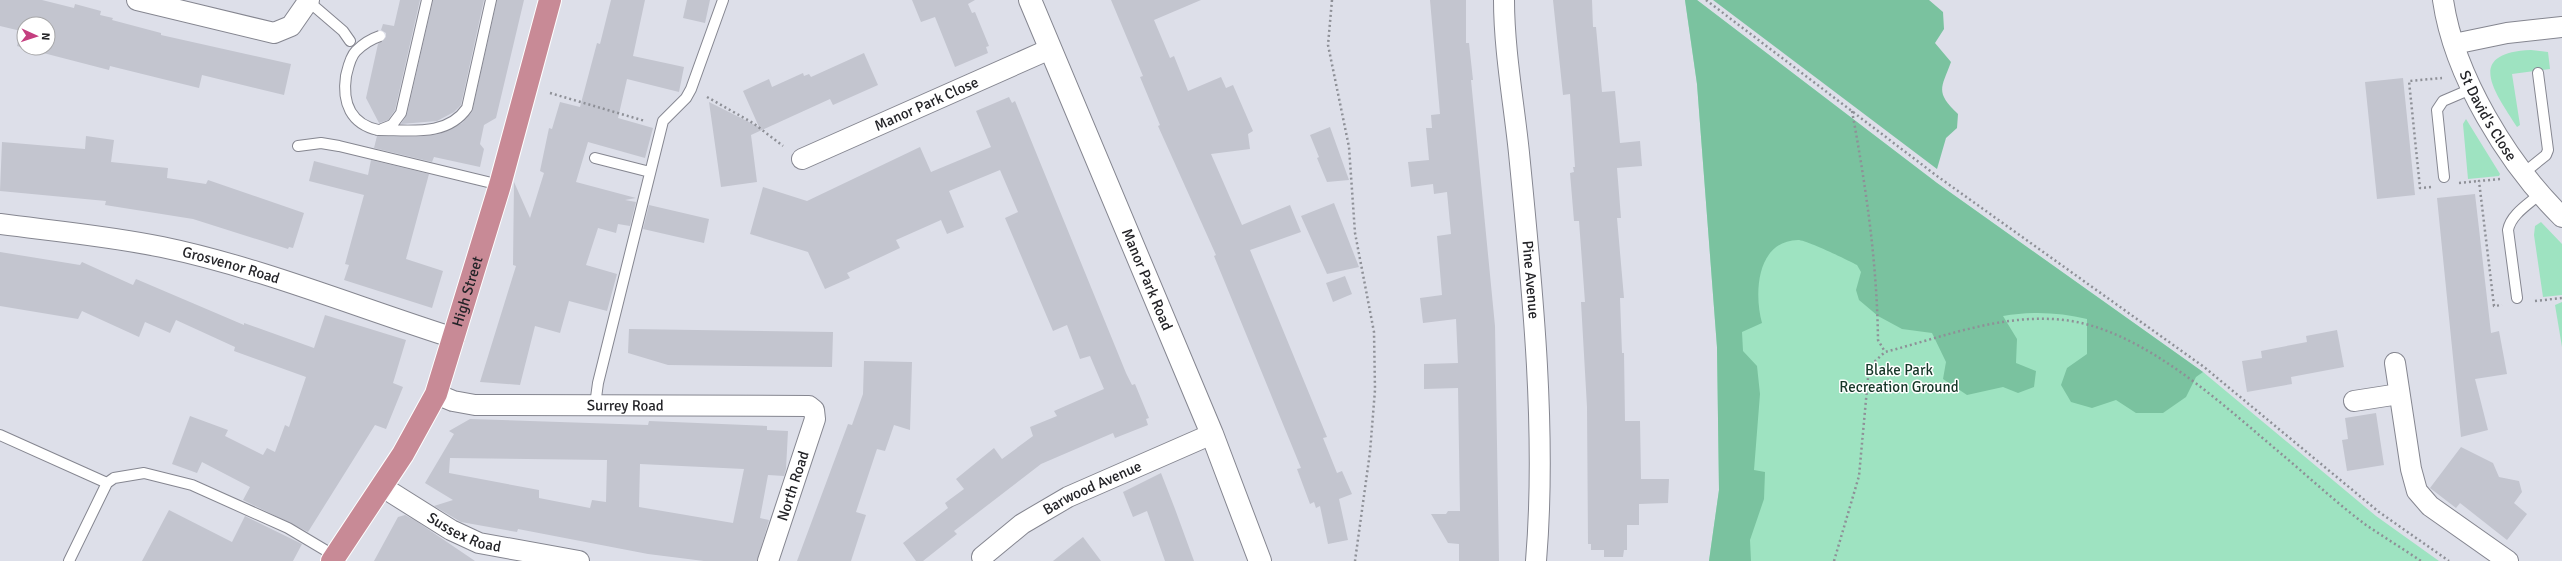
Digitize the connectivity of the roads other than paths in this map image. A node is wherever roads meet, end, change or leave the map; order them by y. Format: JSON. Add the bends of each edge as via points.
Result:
{"nodes":[{"id":1,"x":137,"y":0,"type":"edge"},
{"id":2,"x":427,"y":0,"type":"edge"},
{"id":3,"x":491,"y":0,"type":"edge"},
{"id":4,"x":550,"y":0,"type":"edge"},
{"id":5,"x":722,"y":0,"type":"edge"},
{"id":6,"x":1030,"y":0,"type":"edge"},
{"id":7,"x":1504,"y":0,"type":"edge"},
{"id":8,"x":2443,"y":0,"type":"edge"},
{"id":9,"x":308,"y":1,"type":"edge"},
{"id":10,"x":2562,"y":27,"type":"edge"},
{"id":11,"x":380,"y":36,"type":"dead end"},
{"id":12,"x":350,"y":41,"type":"dead end"},
{"id":13,"x":2454,"y":44,"type":"junction"},
{"id":14,"x":1050,"y":49,"type":"junction"},
{"id":15,"x":2538,"y":73,"type":"dead end"},
{"id":16,"x":2471,"y":89,"type":"junction"},
{"id":17,"x":378,"y":130,"type":"junction"},
{"id":18,"x":298,"y":146,"type":"dead end"},
{"id":19,"x":595,"y":158,"type":"dead end"},
{"id":20,"x":802,"y":159,"type":"road end"},
{"id":21,"x":650,"y":172,"type":"junction"},
{"id":22,"x":2525,"y":172,"type":"junction"},
{"id":23,"x":2444,"y":177,"type":"dead end"},
{"id":24,"x":500,"y":185,"type":"junction"},
{"id":25,"x":2541,"y":193,"type":"junction"},
{"id":26,"x":2562,"y":216,"type":"edge"},
{"id":27,"x":0,"y":224,"type":"edge"},
{"id":28,"x":2517,"y":298,"type":"dead end"},
{"id":29,"x":454,"y":338,"type":"junction"},
{"id":30,"x":2395,"y":363,"type":"dead end"},
{"id":31,"x":436,"y":394,"type":"junction"},
{"id":32,"x":2399,"y":394,"type":"junction"},
{"id":33,"x":2354,"y":401,"type":"dead end"},
{"id":34,"x":595,"y":405,"type":"junction"},
{"id":35,"x":814,"y":410,"type":"joint"},
{"id":36,"x":1212,"y":434,"type":"junction"},
{"id":37,"x":0,"y":435,"type":"edge"},
{"id":38,"x":107,"y":483,"type":"junction"},
{"id":39,"x":381,"y":486,"type":"junction"},
{"id":40,"x":982,"y":556,"type":"dead end"},
{"id":41,"x":334,"y":559,"type":"edge"},
{"id":42,"x":69,"y":561,"type":"edge"},
{"id":43,"x":579,"y":561,"type":"edge"},
{"id":44,"x":768,"y":561,"type":"edge"},
{"id":45,"x":1260,"y":561,"type":"edge"},
{"id":46,"x":1536,"y":561,"type":"edge"},
{"id":47,"x":2508,"y":561,"type":"edge"}],
"edges":[{"from":1,"to":9,"type":"street","via":[[274,33],[291,26]]},
{"from":2,"to":17,"type":"lane","via":[[401,112],[392,125]]},
{"from":3,"to":17,"type":"lane","via":[[467,108],[460,119],[442,128],[430,130]]},
{"from":4,"to":24,"type":"highway","name":"High Street"},
{"from":5,"to":21,"type":"lane","via":[[691,88],[686,98],[663,121]]},
{"from":6,"to":14,"type":"street","name":"Manor Park Road"},
{"from":7,"to":46,"type":"street","name":"Pine Avenue","via":[[1527,235],[1535,352],[1540,479]]},
{"from":8,"to":13,"type":"street","name":"St David's Close"},
{"from":9,"to":12,"type":"lane","via":[[343,31]]},
{"from":10,"to":13,"type":"street","via":[[2501,34]]},
{"from":11,"to":17,"type":"lane","bridge":true,"via":[[355,52],[350,60],[344,90],[346,102],[355,118],[361,125]]},
{"from":13,"to":16,"type":"street","name":"St David's Close"},
{"from":14,"to":20,"type":"street","name":"Manor Park Close"},
{"from":14,"to":36,"type":"street","name":"Manor Park Road"},
{"from":15,"to":22,"type":"lane","via":[[2548,150]]},
{"from":16,"to":22,"type":"street","name":"St David's Close","via":[[2493,128]]},
{"from":16,"to":23,"type":"lane","via":[[2443,101],[2437,110]]},
{"from":18,"to":24,"type":"lane","via":[[321,143],[339,146]]},
{"from":19,"to":21,"type":"lane"},
{"from":21,"to":34,"type":"lane","via":[[598,383]]},
{"from":22,"to":25,"type":"street","name":"St David's Close"},
{"from":24,"to":29,"type":"highway","name":"High Street"},
{"from":25,"to":26,"type":"street","name":"St David's Close"},
{"from":25,"to":28,"type":"lane","via":[[2509,223]]},
{"from":27,"to":29,"type":"street","name":"Grosvenor Road","via":[[162,248],[301,288]]},
{"from":29,"to":31,"type":"highway","name":"High Street"},
{"from":30,"to":32,"type":"street"},
{"from":31,"to":34,"type":"street","name":"Surrey Road","via":[[453,401],[475,405]]},
{"from":31,"to":39,"type":"highway","name":"High Street","via":[[412,440]]},
{"from":32,"to":33,"type":"street"},
{"from":32,"to":47,"type":"street","via":[[2417,491],[2430,506]]},
{"from":34,"to":35,"type":"street","name":"Surrey Road","via":[[801,404]]},
{"from":35,"to":44,"type":"street","name":"North Road","via":[[815,419]]},
{"from":36,"to":40,"type":"street","name":"Barwood Avenue","via":[[1068,497],[1022,524]]},
{"from":36,"to":45,"type":"street","name":"Manor Park Road"},
{"from":37,"to":38,"type":"lane"},
{"from":38,"to":41,"type":"lane","via":[[114,478],[144,473],[192,485],[288,528]]},
{"from":38,"to":42,"type":"lane"},
{"from":39,"to":41,"type":"highway","name":"High Street"},
{"from":39,"to":43,"type":"street","name":"Sussex Road","via":[[451,530],[479,543]]}]}
